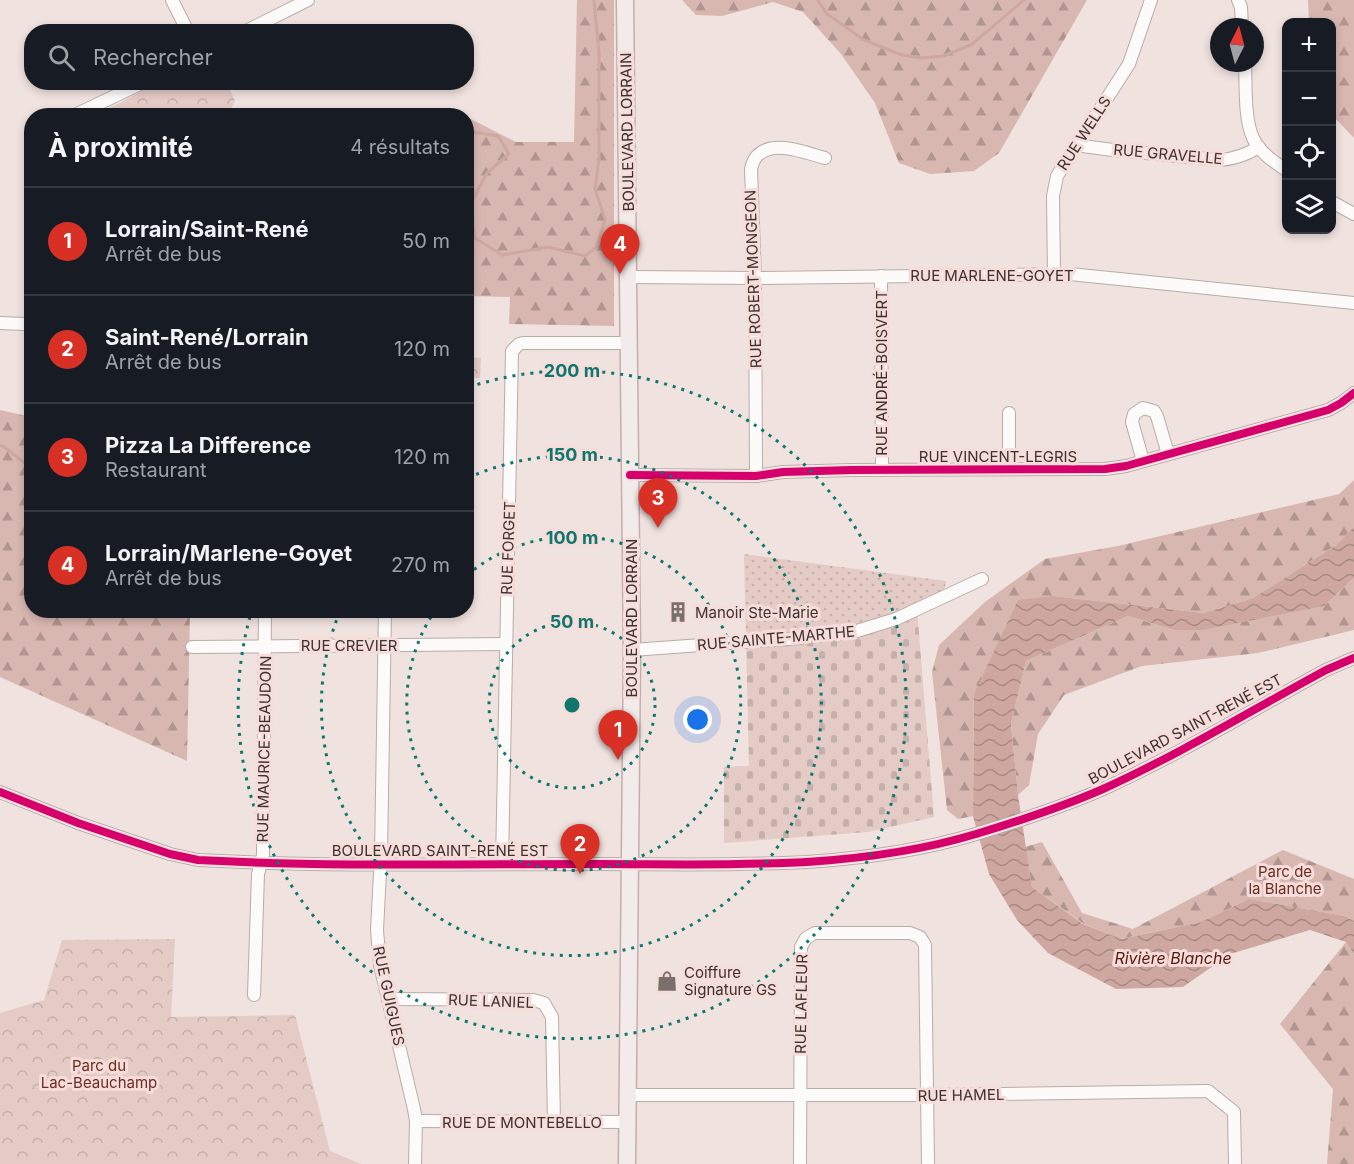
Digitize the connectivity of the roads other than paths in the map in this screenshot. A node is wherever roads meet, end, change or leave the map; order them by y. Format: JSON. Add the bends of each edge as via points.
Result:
{"nodes":[{"id":1,"x":172,"y":0,"type":"edge"},
{"id":2,"x":308,"y":0,"type":"edge"},
{"id":3,"x":624,"y":0,"type":"edge"},
{"id":4,"x":1151,"y":0,"type":"edge"},
{"id":5,"x":1238,"y":0,"type":"edge"},
{"id":6,"x":1242,"y":18,"type":"edge"},
{"id":7,"x":184,"y":24,"type":"edge"},
{"id":8,"x":260,"y":24,"type":"edge"},
{"id":9,"x":1246,"y":72,"type":"edge"},
{"id":10,"x":127,"y":90,"type":"edge"},
{"id":11,"x":90,"y":108,"type":"edge"},
{"id":12,"x":1076,"y":145,"type":"junction"},
{"id":13,"x":1259,"y":147,"type":"junction"},
{"id":14,"x":825,"y":158,"type":"dead end"},
{"id":15,"x":1282,"y":166,"type":"edge"},
{"id":16,"x":1336,"y":204,"type":"edge"},
{"id":17,"x":1354,"y":214,"type":"edge"},
{"id":18,"x":1054,"y":274,"type":"junction"},
{"id":19,"x":880,"y":276,"type":"junction"},
{"id":20,"x":629,"y":278,"type":"junction"},
{"id":21,"x":755,"y":278,"type":"junction"},
{"id":22,"x":1354,"y":303,"type":"edge"},
{"id":23,"x":0,"y":323,"type":"edge"},
{"id":24,"x":24,"y":324,"type":"edge"},
{"id":25,"x":629,"y":343,"type":"junction"},
{"id":26,"x":1354,"y":393,"type":"edge"},
{"id":27,"x":1009,"y":413,"type":"dead end"},
{"id":28,"x":1168,"y":454,"type":"junction"},
{"id":29,"x":1143,"y":461,"type":"junction"},
{"id":30,"x":1009,"y":469,"type":"junction"},
{"id":31,"x":882,"y":470,"type":"junction"},
{"id":32,"x":630,"y":476,"type":"junction"},
{"id":33,"x":756,"y":476,"type":"junction"},
{"id":34,"x":982,"y":579,"type":"dead end"},
{"id":35,"x":265,"y":618,"type":"edge"},
{"id":36,"x":385,"y":618,"type":"edge"},
{"id":37,"x":505,"y":644,"type":"junction"},
{"id":38,"x":384,"y":645,"type":"junction"},
{"id":39,"x":266,"y":646,"type":"junction"},
{"id":40,"x":192,"y":647,"type":"dead end"},
{"id":41,"x":632,"y":650,"type":"junction"},
{"id":42,"x":1354,"y":658,"type":"edge"},
{"id":43,"x":0,"y":792,"type":"edge"},
{"id":44,"x":260,"y":863,"type":"junction"},
{"id":45,"x":381,"y":864,"type":"junction"},
{"id":46,"x":502,"y":864,"type":"junction"},
{"id":47,"x":629,"y":864,"type":"junction"},
{"id":48,"x":254,"y":994,"type":"dead end"},
{"id":49,"x":388,"y":999,"type":"junction"},
{"id":50,"x":628,"y":1095,"type":"junction"},
{"id":51,"x":800,"y":1095,"type":"junction"},
{"id":52,"x":928,"y":1095,"type":"junction"},
{"id":53,"x":416,"y":1121,"type":"junction"},
{"id":54,"x":554,"y":1122,"type":"junction"},
{"id":55,"x":628,"y":1122,"type":"junction"},
{"id":56,"x":415,"y":1164,"type":"edge"},
{"id":57,"x":627,"y":1164,"type":"edge"},
{"id":58,"x":800,"y":1164,"type":"edge"},
{"id":59,"x":928,"y":1164,"type":"edge"},
{"id":60,"x":1235,"y":1164,"type":"edge"}],
"edges":[{"from":1,"to":7,"type":"street"},
{"from":2,"to":8,"type":"street"},
{"from":3,"to":20,"type":"main road","name":"BOULEVARD LORRAIN"},
{"from":4,"to":12,"type":"street","name":"RUE WELLS","via":[[1129,63]]},
{"from":5,"to":6,"type":"street"},
{"from":9,"to":13,"type":"street","via":[[1250,129]]},
{"from":10,"to":11,"type":"street"},
{"from":12,"to":13,"type":"street","name":"RUE GRAVELLE","via":[[1220,160],[1239,157]]},
{"from":12,"to":18,"type":"street","name":"RUE WELLS","via":[[1054,185]]},
{"from":13,"to":15,"type":"street"},
{"from":14,"to":21,"type":"street","name":"RUE ROBERT-MONGEON","via":[[770,148],[756,156],[750,181]]},
{"from":16,"to":17,"type":"street"},
{"from":18,"to":19,"type":"street","name":"RUE MARLENE-GOYET"},
{"from":18,"to":22,"type":"street","name":"RUE MARLENE-GOYET"},
{"from":19,"to":21,"type":"street","name":"RUE MARLENE-GOYET"},
{"from":19,"to":31,"type":"street","name":"RUE ANDRÉ-BOISVERT"},
{"from":20,"to":21,"type":"street","name":"RUE MARLENE-GOYET"},
{"from":20,"to":25,"type":"main road","name":"BOULEVARD LORRAIN"},
{"from":21,"to":33,"type":"street","name":"RUE ROBERT-MONGEON"},
{"from":23,"to":24,"type":"street"},
{"from":25,"to":32,"type":"main road","name":"BOULEVARD LORRAIN"},
{"from":25,"to":37,"type":"street","name":"RUE FORGET","via":[[523,343],[512,351]]},
{"from":26,"to":28,"type":"street","name":"RUE VINCENT-LEGRIS","via":[[1328,410]]},
{"from":27,"to":30,"type":"street","name":"RUE VINCENT-LEGRIS"},
{"from":28,"to":29,"type":"street","name":"RUE VINCENT-LEGRIS"},
{"from":28,"to":29,"type":"street","via":[[1157,416],[1143,408],[1134,414],[1132,422]]},
{"from":29,"to":30,"type":"street","name":"RUE VINCENT-LEGRIS","via":[[1105,469]]},
{"from":30,"to":31,"type":"street","name":"RUE VINCENT-LEGRIS"},
{"from":31,"to":33,"type":"street","name":"RUE VINCENT-LEGRIS"},
{"from":32,"to":33,"type":"street","name":"RUE VINCENT-LEGRIS"},
{"from":32,"to":41,"type":"main road","name":"BOULEVARD LORRAIN"},
{"from":34,"to":41,"type":"street","name":"RUE SAINTE-MARTHE","via":[[896,619],[857,632]]},
{"from":35,"to":39,"type":"street","name":"RUE MAURICE-BEAUDOIN"},
{"from":36,"to":38,"type":"street","name":"RUE GUIGUES"},
{"from":37,"to":38,"type":"street","name":"RUE CREVIER"},
{"from":37,"to":46,"type":"street","name":"RUE FORGET"},
{"from":38,"to":39,"type":"street","name":"RUE CREVIER"},
{"from":38,"to":45,"type":"street","name":"RUE GUIGUES"},
{"from":39,"to":40,"type":"street","name":"RUE CREVIER"},
{"from":39,"to":44,"type":"street","name":"RUE MAURICE-BEAUDOIN"},
{"from":41,"to":47,"type":"main road","name":"BOULEVARD LORRAIN"},
{"from":42,"to":47,"type":"street","name":"BOULEVARD SAINT-RENÉ EST","via":[[1101,790],[973,835],[897,852],[809,861]]},
{"from":43,"to":44,"type":"street","name":"BOULEVARD SAINT-RENÉ EST","via":[[170,854],[198,860]]},
{"from":44,"to":45,"type":"street","name":"BOULEVARD SAINT-RENÉ EST"},
{"from":44,"to":48,"type":"street","name":"RUE MAURICE-BEAUDOIN"},
{"from":45,"to":46,"type":"street","name":"BOULEVARD SAINT-RENÉ EST"},
{"from":45,"to":49,"type":"street","name":"RUE GUIGUES","via":[[377,943]]},
{"from":46,"to":47,"type":"street","name":"BOULEVARD SAINT-RENÉ EST"},
{"from":47,"to":50,"type":"main road","name":"BOULEVARD LORRAIN"},
{"from":49,"to":53,"type":"street","name":"RUE GUIGUES"},
{"from":49,"to":54,"type":"street","name":"RUE LANIEL","via":[[544,1003],[552,1017]]},
{"from":50,"to":51,"type":"street","name":"RUE HAMEL"},
{"from":50,"to":55,"type":"main road","name":"BOULEVARD LORRAIN"},
{"from":51,"to":52,"type":"street","name":"RUE HAMEL"},
{"from":51,"to":52,"type":"street","name":"RUE LAFLEUR","via":[[801,947],[806,938],[815,933],[910,933],[920,937],[925,945]]},
{"from":51,"to":58,"type":"street"},
{"from":52,"to":59,"type":"street"},
{"from":52,"to":60,"type":"street","name":"RUE HAMEL","via":[[1208,1091],[1234,1112]]},
{"from":53,"to":54,"type":"street","name":"RUE DE MONTEBELLO"},
{"from":53,"to":56,"type":"street","name":"RUE GUIGUES"},
{"from":54,"to":55,"type":"street","name":"RUE DE MONTEBELLO"},
{"from":55,"to":57,"type":"main road","name":"BOULEVARD LORRAIN"}]}
